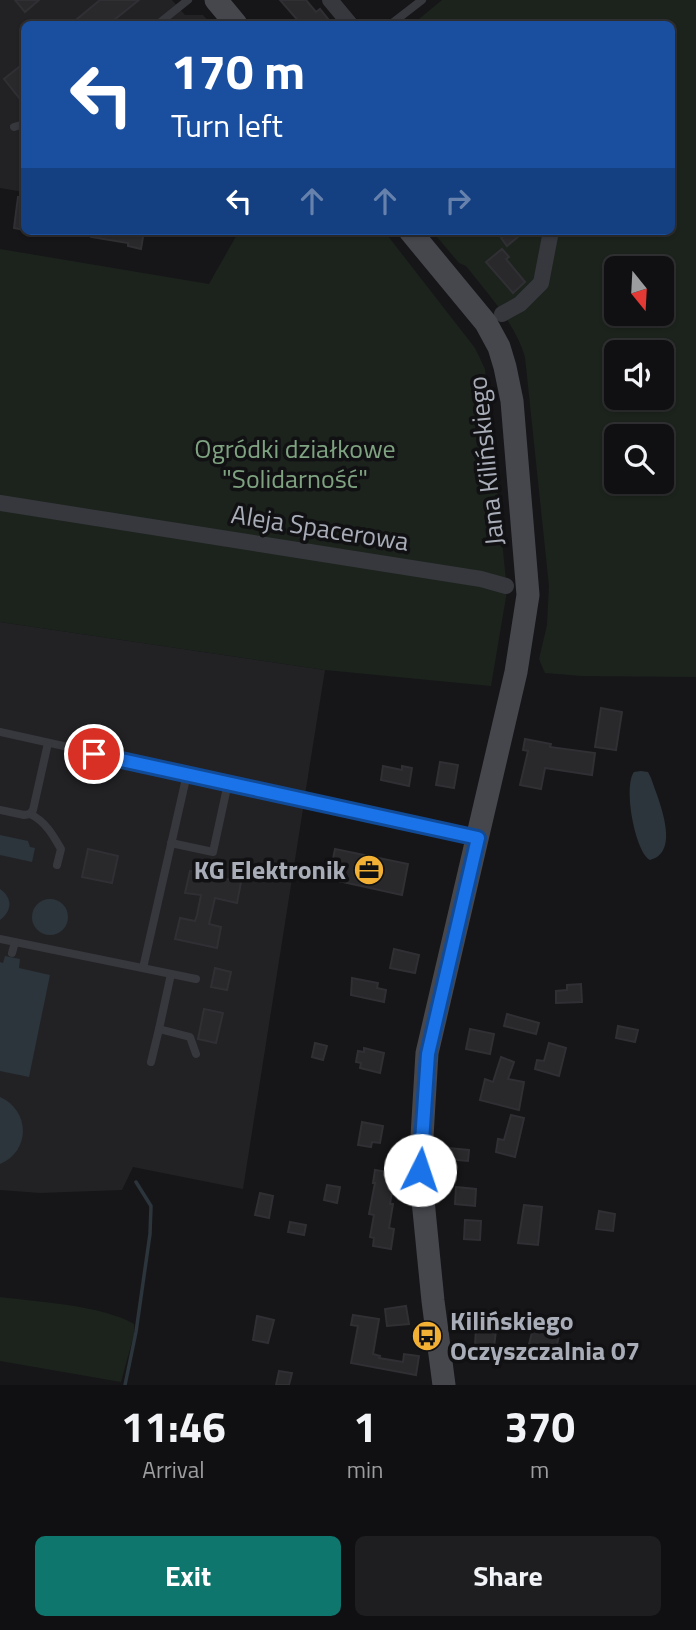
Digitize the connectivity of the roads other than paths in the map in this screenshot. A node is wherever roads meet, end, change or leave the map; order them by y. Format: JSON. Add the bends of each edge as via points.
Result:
{"nodes":[{"id":1,"x":188,"y":0,"type":"edge"},
{"id":2,"x":216,"y":0,"type":"edge"},
{"id":3,"x":330,"y":0,"type":"edge"},
{"id":4,"x":422,"y":0,"type":"edge"},
{"id":5,"x":162,"y":21,"type":"edge"},
{"id":6,"x":234,"y":21,"type":"edge"},
{"id":7,"x":348,"y":21,"type":"edge"},
{"id":8,"x":395,"y":21,"type":"edge"},
{"id":9,"x":21,"y":125,"type":"edge"},
{"id":10,"x":14,"y":127,"type":"dead end"},
{"id":11,"x":414,"y":235,"type":"edge"},
{"id":12,"x":550,"y":235,"type":"edge"},
{"id":13,"x":494,"y":318,"type":"junction"},
{"id":14,"x":0,"y":503,"type":"edge"},
{"id":15,"x":516,"y":585,"type":"junction"},
{"id":16,"x":0,"y":732,"type":"edge"},
{"id":17,"x":48,"y":743,"type":"junction"},
{"id":18,"x":187,"y":774,"type":"junction"},
{"id":19,"x":228,"y":783,"type":"junction"},
{"id":20,"x":0,"y":810,"type":"edge"},
{"id":21,"x":30,"y":814,"type":"junction"},
{"id":22,"x":478,"y":838,"type":"junction"},
{"id":23,"x":171,"y":843,"type":"junction"},
{"id":24,"x":57,"y":865,"type":"dead end"},
{"id":25,"x":0,"y":939,"type":"edge"},
{"id":26,"x":15,"y":942,"type":"junction"},
{"id":27,"x":12,"y":953,"type":"dead end"},
{"id":28,"x":143,"y":968,"type":"junction"},
{"id":29,"x":171,"y":974,"type":"junction"},
{"id":30,"x":196,"y":979,"type":"dead end"},
{"id":31,"x":159,"y":1029,"type":"junction"},
{"id":32,"x":196,"y":1054,"type":"dead end"},
{"id":33,"x":151,"y":1062,"type":"dead end"},
{"id":34,"x":444,"y":1385,"type":"edge"}],
"edges":[{"from":1,"to":5,"type":"lane"},
{"from":2,"to":6,"type":"street"},
{"from":3,"to":7,"type":"street"},
{"from":4,"to":8,"type":"lane"},
{"from":9,"to":10,"type":"lane"},
{"from":11,"to":13,"type":"street","name":"Jana Kilińskiego"},
{"from":12,"to":13,"type":"street","via":[[541,283],[520,304]]},
{"from":13,"to":15,"type":"street","name":"Jana Kilińskiego","via":[[512,401]]},
{"from":14,"to":15,"type":"street","name":"Aleja Spacerowa"},
{"from":15,"to":22,"type":"street","name":"Jana Kilińskiego","via":[[524,626]]},
{"from":16,"to":17,"type":"lane"},
{"from":17,"to":18,"type":"lane"},
{"from":17,"to":21,"type":"lane"},
{"from":18,"to":19,"type":"lane"},
{"from":18,"to":23,"type":"lane"},
{"from":19,"to":22,"type":"lane"},
{"from":19,"to":23,"type":"lane","via":[[213,852]]},
{"from":20,"to":21,"type":"lane"},
{"from":21,"to":24,"type":"lane","via":[[38,817],[61,849]]},
{"from":22,"to":34,"type":"street","name":"Jana Kilińskiego","via":[[428,1054],[420,1170]]},
{"from":23,"to":28,"type":"lane"},
{"from":25,"to":26,"type":"lane"},
{"from":26,"to":27,"type":"lane"},
{"from":26,"to":28,"type":"lane"},
{"from":28,"to":29,"type":"lane"},
{"from":29,"to":30,"type":"lane"},
{"from":29,"to":31,"type":"lane"},
{"from":31,"to":32,"type":"lane","via":[[190,1037]]},
{"from":31,"to":33,"type":"lane"}]}
